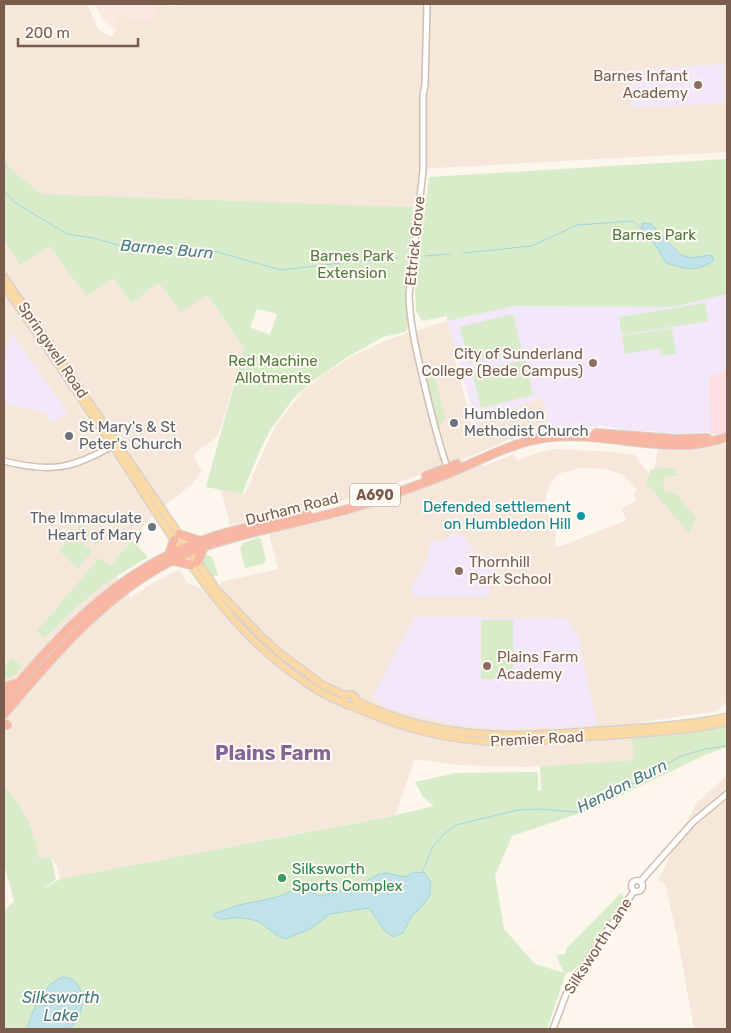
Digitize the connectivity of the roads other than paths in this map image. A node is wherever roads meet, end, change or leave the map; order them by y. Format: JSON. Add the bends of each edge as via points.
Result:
{"nodes":[{"id":1,"x":428,"y":4,"type":"edge"},
{"id":2,"x":4,"y":277,"type":"edge"},
{"id":3,"x":4,"y":286,"type":"edge"},
{"id":4,"x":115,"y":444,"type":"junction"},
{"id":5,"x":4,"y":461,"type":"edge"},
{"id":6,"x":448,"y":471,"type":"junction"},
{"id":7,"x":176,"y":537,"type":"junction"},
{"id":8,"x":202,"y":544,"type":"junction"},
{"id":9,"x":186,"y":551,"type":"junction"},
{"id":10,"x":171,"y":558,"type":"junction"},
{"id":11,"x":194,"y":563,"type":"junction"},
{"id":12,"x":19,"y":682,"type":"junction"},
{"id":13,"x":4,"y":687,"type":"edge"},
{"id":14,"x":345,"y":699,"type":"junction"},
{"id":15,"x":4,"y":700,"type":"edge"},
{"id":16,"x":354,"y":703,"type":"junction"},
{"id":17,"x":4,"y":714,"type":"edge"},
{"id":18,"x":727,"y":717,"type":"edge"},
{"id":19,"x":727,"y":722,"type":"edge"},
{"id":20,"x":727,"y":794,"type":"edge"},
{"id":21,"x":553,"y":1029,"type":"edge"}],
"edges":[{"from":1,"to":6,"type":"street","name":"Ettrick Grove","via":[[423,171],[410,313],[435,432]]},
{"from":2,"to":4,"type":"main road","name":"Springwell Road"},
{"from":3,"to":4,"type":"main road","name":"Springwell Road"},
{"from":4,"to":5,"type":"street","via":[[93,458],[61,467],[26,467]]},
{"from":4,"to":7,"type":"main road","name":"Springwell Road"},
{"from":6,"to":6,"type":"highway","name":"Durham Road","number":"A690","via":[[540,434],[575,432],[676,439],[727,437],[686,445],[574,437],[538,439]]},
{"from":6,"to":8,"type":"highway","name":"Durham Road","number":"A690","via":[[343,506],[218,535]]},
{"from":7,"to":8,"type":"highway"},
{"from":7,"to":9,"type":"main road","name":"Springwell Road"},
{"from":7,"to":10,"type":"highway"},
{"from":8,"to":9,"type":"highway","name":"Durham Road","number":"A690"},
{"from":8,"to":11,"type":"highway"},
{"from":9,"to":10,"type":"highway","name":"Durham Road","number":"A690"},
{"from":9,"to":11,"type":"main road"},
{"from":10,"to":11,"type":"highway"},
{"from":10,"to":12,"type":"highway","name":"Durham Road","number":"A690","via":[[142,569],[82,614]]},
{"from":10,"to":17,"type":"highway","name":"Durham Road","number":"A690","via":[[101,609],[67,641]]},
{"from":11,"to":14,"type":"main road","via":[[262,637]]},
{"from":12,"to":13,"type":"highway"},
{"from":12,"to":15,"type":"highway","name":"Durham Road","number":"A690"},
{"from":14,"to":16,"type":"main road","via":[[347,706]]},
{"from":14,"to":16,"type":"main road","via":[[352,695]]},
{"from":16,"to":18,"type":"main road","name":"Premier Road","via":[[425,727],[507,736],[676,726]]},
{"from":16,"to":19,"type":"main road","name":"Premier Road","via":[[384,721],[420,732],[504,742],[676,731]]},
{"from":20,"to":21,"type":"street","name":"Silksworth Lane","via":[[693,822],[640,882],[642,890],[634,891],[568,989]]}]}
